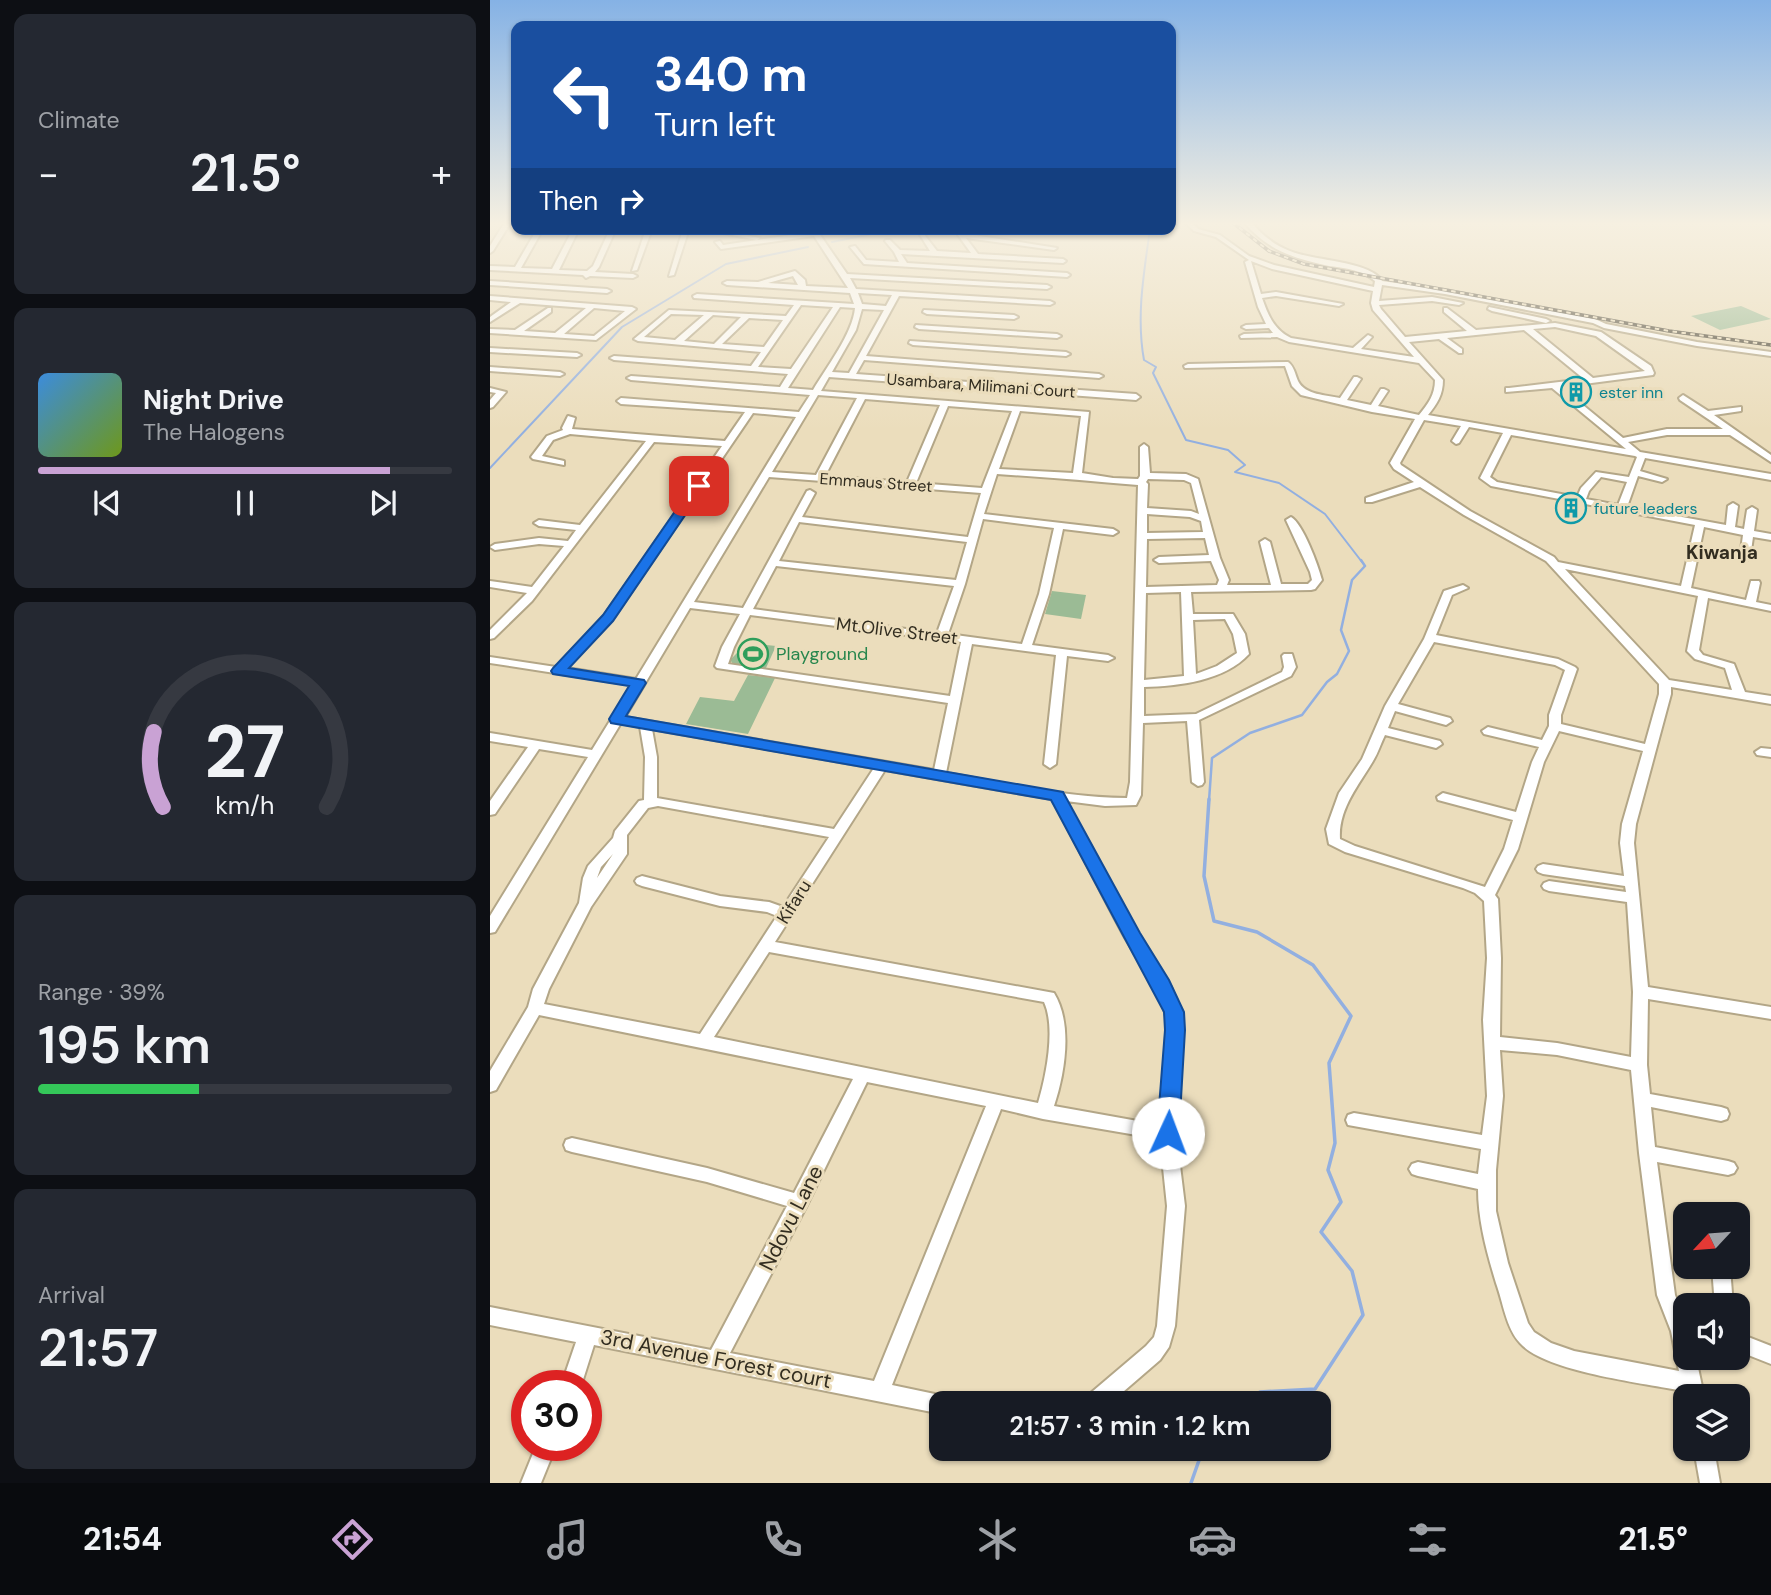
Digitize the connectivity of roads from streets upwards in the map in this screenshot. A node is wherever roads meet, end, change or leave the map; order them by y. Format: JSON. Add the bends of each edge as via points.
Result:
{"nodes":[{"id":1,"x":852,"y":291,"type":"edge"},
{"id":2,"x":857,"y":291,"type":"edge"},
{"id":3,"x":1257,"y":291,"type":"edge"},
{"id":4,"x":1377,"y":291,"type":"edge"},
{"id":5,"x":1438,"y":291,"type":"edge"},
{"id":6,"x":897,"y":293,"type":"junction"},
{"id":7,"x":936,"y":295,"type":"junction"},
{"id":8,"x":697,"y":296,"type":"dead end"},
{"id":9,"x":1258,"y":296,"type":"junction"},
{"id":10,"x":490,"y":298,"type":"edge"},
{"id":11,"x":519,"y":300,"type":"junction"},
{"id":12,"x":799,"y":303,"type":"junction"},
{"id":13,"x":1050,"y":303,"type":"dead end"},
{"id":14,"x":1375,"y":303,"type":"junction"},
{"id":15,"x":1459,"y":303,"type":"dead end"},
{"id":16,"x":1339,"y":304,"type":"dead end"},
{"id":17,"x":594,"y":305,"type":"junction"},
{"id":18,"x":837,"y":306,"type":"junction"},
{"id":19,"x":860,"y":306,"type":"junction"},
{"id":20,"x":889,"y":308,"type":"junction"},
{"id":21,"x":548,"y":310,"type":"dead end"},
{"id":22,"x":1447,"y":310,"type":"dead end"},
{"id":23,"x":927,"y":312,"type":"junction"},
{"id":24,"x":711,"y":313,"type":"junction"},
{"id":25,"x":1539,"y":314,"type":"dead end"},
{"id":26,"x":747,"y":316,"type":"junction"},
{"id":27,"x":1014,"y":317,"type":"dead end"},
{"id":28,"x":1571,"y":317,"type":"junction"},
{"id":29,"x":787,"y":318,"type":"junction"},
{"id":30,"x":490,"y":320,"type":"edge"},
{"id":31,"x":1554,"y":321,"type":"junction"},
{"id":32,"x":1271,"y":326,"type":"junction"},
{"id":33,"x":919,"y":327,"type":"junction"},
{"id":34,"x":1525,"y":327,"type":"junction"},
{"id":35,"x":490,"y":331,"type":"edge"},
{"id":36,"x":1474,"y":332,"type":"junction"},
{"id":37,"x":516,"y":333,"type":"junction"},
{"id":38,"x":1598,"y":334,"type":"junction"},
{"id":39,"x":1278,"y":335,"type":"junction"},
{"id":40,"x":556,"y":336,"type":"junction"},
{"id":41,"x":1057,"y":336,"type":"dead end"},
{"id":42,"x":1440,"y":336,"type":"junction"},
{"id":43,"x":600,"y":337,"type":"joint"},
{"id":44,"x":1368,"y":337,"type":"dead end"},
{"id":45,"x":1662,"y":338,"type":"junction"},
{"id":46,"x":1402,"y":340,"type":"junction"},
{"id":47,"x":677,"y":343,"type":"junction"},
{"id":48,"x":913,"y":343,"type":"junction"},
{"id":49,"x":715,"y":347,"type":"junction"},
{"id":50,"x":490,"y":350,"type":"edge"},
{"id":51,"x":766,"y":351,"type":"junction"},
{"id":52,"x":1357,"y":351,"type":"junction"},
{"id":53,"x":1458,"y":351,"type":"dead end"},
{"id":54,"x":1066,"y":354,"type":"dead end"},
{"id":55,"x":1771,"y":354,"type":"edge"},
{"id":56,"x":577,"y":355,"type":"dead end"},
{"id":57,"x":614,"y":358,"type":"dead end"},
{"id":58,"x":863,"y":358,"type":"junction"},
{"id":59,"x":904,"y":361,"type":"junction"},
{"id":60,"x":1424,"y":361,"type":"junction"},
{"id":61,"x":1350,"y":362,"type":"dead end"},
{"id":62,"x":1188,"y":366,"type":"dead end"},
{"id":63,"x":490,"y":369,"type":"edge"},
{"id":64,"x":753,"y":369,"type":"junction"},
{"id":65,"x":793,"y":372,"type":"junction"},
{"id":66,"x":560,"y":374,"type":"dead end"},
{"id":67,"x":827,"y":374,"type":"junction"},
{"id":68,"x":851,"y":376,"type":"junction"},
{"id":69,"x":1099,"y":376,"type":"dead end"},
{"id":70,"x":631,"y":378,"type":"dead end"},
{"id":71,"x":1357,"y":379,"type":"dead end"},
{"id":72,"x":1591,"y":380,"type":"junction"},
{"id":73,"x":1554,"y":385,"type":"junction"},
{"id":74,"x":490,"y":390,"type":"edge"},
{"id":75,"x":783,"y":390,"type":"junction"},
{"id":76,"x":1508,"y":390,"type":"dead end"},
{"id":77,"x":1384,"y":391,"type":"dead end"},
{"id":78,"x":815,"y":393,"type":"junction"},
{"id":79,"x":862,"y":397,"type":"junction"},
{"id":80,"x":1136,"y":397,"type":"dead end"},
{"id":81,"x":1683,"y":398,"type":"dead end"},
{"id":82,"x":621,"y":401,"type":"dead end"},
{"id":83,"x":945,"y":402,"type":"junction"},
{"id":84,"x":1341,"y":402,"type":"junction"},
{"id":85,"x":490,"y":405,"type":"edge"},
{"id":86,"x":1017,"y":408,"type":"junction"},
{"id":87,"x":1372,"y":409,"type":"junction"},
{"id":88,"x":1738,"y":409,"type":"dead end"},
{"id":89,"x":751,"y":411,"type":"junction"},
{"id":90,"x":1707,"y":414,"type":"junction"},
{"id":91,"x":801,"y":415,"type":"junction"},
{"id":92,"x":1423,"y":417,"type":"junction"},
{"id":93,"x":571,"y":418,"type":"dead end"},
{"id":94,"x":1467,"y":424,"type":"junction"},
{"id":95,"x":569,"y":431,"type":"junction"},
{"id":96,"x":1509,"y":431,"type":"junction"},
{"id":97,"x":1734,"y":432,"type":"junction"},
{"id":98,"x":652,"y":439,"type":"junction"},
{"id":99,"x":1456,"y":441,"type":"dead end"},
{"id":100,"x":1621,"y":441,"type":"junction"},
{"id":101,"x":727,"y":444,"type":"junction"},
{"id":102,"x":1144,"y":447,"type":"dead end"},
{"id":103,"x":1611,"y":450,"type":"junction"},
{"id":104,"x":1640,"y":454,"type":"junction"},
{"id":105,"x":1771,"y":459,"type":"edge"},
{"id":106,"x":561,"y":463,"type":"dead end"},
{"id":107,"x":1606,"y":463,"type":"dead end"},
{"id":108,"x":994,"y":471,"type":"junction"},
{"id":109,"x":765,"y":474,"type":"junction"},
{"id":110,"x":1633,"y":476,"type":"junction"},
{"id":111,"x":1078,"y":477,"type":"junction"},
{"id":112,"x":1771,"y":477,"type":"edge"},
{"id":113,"x":819,"y":478,"type":"junction"},
{"id":114,"x":1143,"y":479,"type":"junction"},
{"id":115,"x":1662,"y":479,"type":"dead end"},
{"id":116,"x":1422,"y":483,"type":"junction"},
{"id":117,"x":911,"y":484,"type":"junction"},
{"id":118,"x":986,"y":491,"type":"junction"},
{"id":119,"x":810,"y":494,"type":"dead end"},
{"id":120,"x":1369,"y":500,"type":"dead end"},
{"id":121,"x":1581,"y":501,"type":"junction"},
{"id":122,"x":1733,"y":506,"type":"dead end"},
{"id":123,"x":1621,"y":509,"type":"junction"},
{"id":124,"x":1752,"y":510,"type":"dead end"},
{"id":125,"x":1142,"y":511,"type":"junction"},
{"id":126,"x":979,"y":516,"type":"junction"},
{"id":127,"x":796,"y":519,"type":"junction"},
{"id":128,"x":1204,"y":519,"type":"junction"},
{"id":129,"x":1291,"y":520,"type":"dead end"},
{"id":130,"x":539,"y":523,"type":"dead end"},
{"id":131,"x":1700,"y":525,"type":"junction"},
{"id":132,"x":583,"y":527,"type":"junction"},
{"id":133,"x":1059,"y":527,"type":"junction"},
{"id":134,"x":1730,"y":530,"type":"junction"},
{"id":135,"x":1113,"y":532,"type":"dead end"},
{"id":136,"x":1748,"y":533,"type":"junction"},
{"id":137,"x":1209,"y":535,"type":"junction"},
{"id":138,"x":1142,"y":537,"type":"junction"},
{"id":139,"x":1771,"y":537,"type":"edge"},
{"id":140,"x":971,"y":540,"type":"junction"},
{"id":141,"x":1265,"y":542,"type":"dead end"},
{"id":142,"x":570,"y":544,"type":"junction"},
{"id":143,"x":495,"y":547,"type":"dead end"},
{"id":144,"x":1215,"y":558,"type":"junction"},
{"id":145,"x":1745,"y":558,"type":"dead end"},
{"id":146,"x":1159,"y":560,"type":"dead end"},
{"id":147,"x":773,"y":563,"type":"junction"},
{"id":148,"x":1554,"y":564,"type":"junction"},
{"id":149,"x":1755,"y":583,"type":"dead end"},
{"id":150,"x":490,"y":584,"type":"edge"},
{"id":151,"x":960,"y":584,"type":"junction"},
{"id":152,"x":1186,"y":588,"type":"junction"},
{"id":153,"x":1463,"y":588,"type":"dead end"},
{"id":154,"x":1221,"y":589,"type":"junction"},
{"id":155,"x":1277,"y":589,"type":"junction"},
{"id":156,"x":1140,"y":590,"type":"junction"},
{"id":157,"x":1685,"y":590,"type":"junction"},
{"id":158,"x":534,"y":591,"type":"junction"},
{"id":159,"x":1704,"y":593,"type":"junction"},
{"id":160,"x":1750,"y":603,"type":"junction"},
{"id":161,"x":687,"y":604,"type":"junction"},
{"id":162,"x":1771,"y":608,"type":"edge"},
{"id":163,"x":747,"y":611,"type":"junction"},
{"id":164,"x":1188,"y":617,"type":"junction"},
{"id":165,"x":490,"y":636,"type":"edge"},
{"id":166,"x":941,"y":637,"type":"junction"},
{"id":167,"x":1429,"y":639,"type":"junction"},
{"id":168,"x":967,"y":640,"type":"junction"},
{"id":169,"x":1026,"y":648,"type":"junction"},
{"id":170,"x":1062,"y":653,"type":"junction"},
{"id":171,"x":1288,"y":656,"type":"dead end"},
{"id":172,"x":1108,"y":658,"type":"dead end"},
{"id":173,"x":490,"y":660,"type":"edge"},
{"id":174,"x":558,"y":671,"type":"junction"},
{"id":175,"x":1190,"y":678,"type":"junction"},
{"id":176,"x":1665,"y":682,"type":"junction"},
{"id":177,"x":638,"y":683,"type":"junction"},
{"id":178,"x":1138,"y":684,"type":"junction"},
{"id":179,"x":1740,"y":696,"type":"junction"},
{"id":180,"x":954,"y":700,"type":"junction"},
{"id":181,"x":1771,"y":700,"type":"edge"},
{"id":182,"x":1391,"y":706,"type":"junction"},
{"id":183,"x":1194,"y":718,"type":"junction"},
{"id":184,"x":617,"y":719,"type":"junction"},
{"id":185,"x":1136,"y":720,"type":"junction"},
{"id":186,"x":1446,"y":721,"type":"dead end"},
{"id":187,"x":645,"y":723,"type":"junction"},
{"id":188,"x":1555,"y":726,"type":"junction"},
{"id":189,"x":1382,"y":730,"type":"junction"},
{"id":190,"x":1488,"y":731,"type":"dead end"},
{"id":191,"x":490,"y":737,"type":"edge"},
{"id":192,"x":536,"y":744,"type":"junction"},
{"id":193,"x":1436,"y":744,"type":"dead end"},
{"id":194,"x":1545,"y":745,"type":"junction"},
{"id":195,"x":1650,"y":748,"type":"junction"},
{"id":196,"x":595,"y":754,"type":"junction"},
{"id":197,"x":1050,"y":764,"type":"dead end"},
{"id":198,"x":882,"y":765,"type":"junction"},
{"id":199,"x":939,"y":775,"type":"junction"},
{"id":200,"x":1198,"y":782,"type":"dead end"},
{"id":201,"x":1057,"y":796,"type":"junction"},
{"id":202,"x":1443,"y":797,"type":"dead end"},
{"id":203,"x":650,"y":802,"type":"junction"},
{"id":204,"x":490,"y":811,"type":"edge"},
{"id":205,"x":1519,"y":817,"type":"junction"},
{"id":206,"x":836,"y":834,"type":"junction"},
{"id":207,"x":1543,"y":869,"type":"dead end"},
{"id":208,"x":642,"y":881,"type":"dead end"},
{"id":209,"x":1632,"y":882,"type":"junction"},
{"id":210,"x":1549,"y":886,"type":"dead end"},
{"id":211,"x":1488,"y":895,"type":"junction"},
{"id":212,"x":1633,"y":898,"type":"junction"},
{"id":213,"x":786,"y":914,"type":"junction"},
{"id":214,"x":490,"y":928,"type":"edge"},
{"id":215,"x":767,"y":946,"type":"junction"},
{"id":216,"x":1640,"y":992,"type":"junction"},
{"id":217,"x":535,"y":1008,"type":"junction"},
{"id":218,"x":1771,"y":1013,"type":"edge"},
{"id":219,"x":705,"y":1039,"type":"junction"},
{"id":220,"x":1493,"y":1043,"type":"junction"},
{"id":221,"x":1639,"y":1065,"type":"junction"},
{"id":222,"x":862,"y":1076,"type":"junction"},
{"id":223,"x":490,"y":1085,"type":"edge"},
{"id":224,"x":1642,"y":1100,"type":"junction"},
{"id":225,"x":995,"y":1103,"type":"junction"},
{"id":226,"x":1043,"y":1112,"type":"junction"},
{"id":227,"x":1721,"y":1114,"type":"dead end"},
{"id":228,"x":1354,"y":1120,"type":"dead end"},
{"id":229,"x":1168,"y":1141,"type":"junction"},
{"id":230,"x":1491,"y":1144,"type":"junction"},
{"id":231,"x":572,"y":1145,"type":"dead end"},
{"id":232,"x":1647,"y":1153,"type":"junction"},
{"id":233,"x":1728,"y":1168,"type":"dead end"},
{"id":234,"x":1418,"y":1169,"type":"dead end"},
{"id":235,"x":1487,"y":1183,"type":"junction"},
{"id":236,"x":800,"y":1202,"type":"junction"},
{"id":237,"x":1673,"y":1310,"type":"edge"},
{"id":238,"x":490,"y":1316,"type":"edge"},
{"id":239,"x":588,"y":1334,"type":"junction"},
{"id":240,"x":1750,"y":1346,"type":"edge"},
{"id":241,"x":1771,"y":1354,"type":"edge"},
{"id":242,"x":717,"y":1358,"type":"junction"},
{"id":243,"x":576,"y":1370,"type":"edge"},
{"id":244,"x":1673,"y":1385,"type":"edge"},
{"id":245,"x":880,"y":1390,"type":"junction"},
{"id":246,"x":1110,"y":1391,"type":"edge"},
{"id":247,"x":929,"y":1401,"type":"edge"},
{"id":248,"x":540,"y":1461,"type":"edge"},
{"id":249,"x":1706,"y":1461,"type":"edge"},
{"id":250,"x":531,"y":1483,"type":"edge"},
{"id":251,"x":1710,"y":1483,"type":"edge"}],
"edges":[{"from":1,"to":19,"type":"street"},
{"from":2,"to":6,"type":"street"},
{"from":3,"to":9,"type":"street"},
{"from":4,"to":14,"type":"street"},
{"from":5,"to":28,"type":"street"},
{"from":6,"to":7,"type":"street"},
{"from":6,"to":20,"type":"street"},
{"from":7,"to":13,"type":"street"},
{"from":7,"to":23,"type":"street"},
{"from":8,"to":12,"type":"street"},
{"from":9,"to":16,"type":"street","via":[[1276,294]]},
{"from":9,"to":32,"type":"street"},
{"from":10,"to":11,"type":"street"},
{"from":11,"to":17,"type":"street"},
{"from":11,"to":30,"type":"street"},
{"from":12,"to":18,"type":"street"},
{"from":12,"to":29,"type":"street"},
{"from":14,"to":15,"type":"street","via":[[1432,299]]},
{"from":14,"to":46,"type":"street"},
{"from":17,"to":40,"type":"street"},
{"from":17,"to":43,"type":"street","via":[[632,309]]},
{"from":18,"to":19,"type":"street"},
{"from":18,"to":65,"type":"street"},
{"from":19,"to":20,"type":"street"},
{"from":19,"to":67,"type":"street"},
{"from":20,"to":58,"type":"street"},
{"from":21,"to":37,"type":"street"},
{"from":22,"to":36,"type":"street"},
{"from":23,"to":27,"type":"street"},
{"from":23,"to":33,"type":"street"},
{"from":24,"to":26,"type":"street"},
{"from":24,"to":47,"type":"street"},
{"from":24,"to":47,"type":"street","via":[[668,312],[638,339]]},
{"from":25,"to":31,"type":"street","via":[[1499,306],[1492,309]]},
{"from":26,"to":29,"type":"street"},
{"from":26,"to":49,"type":"street"},
{"from":28,"to":31,"type":"street"},
{"from":28,"to":45,"type":"street"},
{"from":29,"to":51,"type":"street"},
{"from":31,"to":34,"type":"street"},
{"from":31,"to":38,"type":"street"},
{"from":32,"to":39,"type":"street"},
{"from":32,"to":39,"type":"street","via":[[1245,332]]},
{"from":33,"to":41,"type":"street"},
{"from":33,"to":48,"type":"street"},
{"from":34,"to":36,"type":"street"},
{"from":34,"to":72,"type":"street"},
{"from":35,"to":37,"type":"street"},
{"from":36,"to":42,"type":"street"},
{"from":37,"to":40,"type":"street"},
{"from":38,"to":45,"type":"street","via":[[1658,342]]},
{"from":38,"to":72,"type":"street","via":[[1650,373]]},
{"from":39,"to":52,"type":"street"},
{"from":40,"to":43,"type":"street"},
{"from":42,"to":46,"type":"street"},
{"from":42,"to":53,"type":"street"},
{"from":44,"to":52,"type":"street"},
{"from":45,"to":55,"type":"street"},
{"from":46,"to":60,"type":"street"},
{"from":47,"to":49,"type":"street"},
{"from":48,"to":54,"type":"street"},
{"from":48,"to":59,"type":"street"},
{"from":49,"to":51,"type":"street"},
{"from":50,"to":56,"type":"street"},
{"from":51,"to":64,"type":"street"},
{"from":52,"to":60,"type":"street"},
{"from":52,"to":61,"type":"street"},
{"from":57,"to":64,"type":"street"},
{"from":58,"to":59,"type":"street"},
{"from":58,"to":68,"type":"street"},
{"from":59,"to":69,"type":"street"},
{"from":60,"to":92,"type":"street","via":[[1439,383]]},
{"from":62,"to":84,"type":"street","via":[[1288,364],[1301,391]]},
{"from":63,"to":66,"type":"street"},
{"from":64,"to":65,"type":"street"},
{"from":65,"to":75,"type":"street"},
{"from":67,"to":68,"type":"street","name":"Usambara, Milimani Court"},
{"from":67,"to":78,"type":"street"},
{"from":68,"to":80,"type":"street","name":"Usambara, Milimani Court"},
{"from":70,"to":75,"type":"street"},
{"from":71,"to":84,"type":"street"},
{"from":72,"to":73,"type":"street"},
{"from":73,"to":76,"type":"street"},
{"from":73,"to":100,"type":"street"},
{"from":74,"to":85,"type":"street","via":[[502,392]]},
{"from":75,"to":78,"type":"street"},
{"from":77,"to":87,"type":"street"},
{"from":78,"to":79,"type":"street"},
{"from":78,"to":91,"type":"street"},
{"from":79,"to":83,"type":"street"},
{"from":79,"to":113,"type":"street"},
{"from":81,"to":90,"type":"street"},
{"from":82,"to":89,"type":"street"},
{"from":83,"to":86,"type":"street"},
{"from":83,"to":117,"type":"street"},
{"from":84,"to":87,"type":"street"},
{"from":86,"to":108,"type":"street"},
{"from":86,"to":111,"type":"street","via":[[1088,414]]},
{"from":87,"to":92,"type":"street"},
{"from":88,"to":90,"type":"street"},
{"from":89,"to":91,"type":"street"},
{"from":89,"to":101,"type":"street"},
{"from":90,"to":97,"type":"street"},
{"from":91,"to":109,"type":"street"},
{"from":92,"to":94,"type":"street"},
{"from":92,"to":116,"type":"street","via":[[1395,463]]},
{"from":93,"to":95,"type":"street"},
{"from":94,"to":96,"type":"street"},
{"from":94,"to":99,"type":"street"},
{"from":95,"to":98,"type":"street"},
{"from":95,"to":106,"type":"street","via":[[550,438],[536,458]]},
{"from":96,"to":103,"type":"street"},
{"from":96,"to":121,"type":"street","via":[[1487,481]]},
{"from":97,"to":100,"type":"street","via":[[1667,432]]},
{"from":97,"to":105,"type":"street"},
{"from":98,"to":101,"type":"street"},
{"from":98,"to":132,"type":"street"},
{"from":100,"to":104,"type":"street"},
{"from":101,"to":174,"type":"street","via":[[608,618]]},
{"from":102,"to":114,"type":"street"},
{"from":103,"to":104,"type":"street"},
{"from":103,"to":107,"type":"street"},
{"from":104,"to":110,"type":"street"},
{"from":104,"to":112,"type":"street"},
{"from":108,"to":111,"type":"street"},
{"from":108,"to":118,"type":"street"},
{"from":109,"to":113,"type":"street","name":"Emmaus Street"},
{"from":109,"to":161,"type":"street"},
{"from":110,"to":115,"type":"street"},
{"from":110,"to":121,"type":"street","via":[[1599,474],[1584,490]]},
{"from":110,"to":123,"type":"street"},
{"from":111,"to":114,"type":"street"},
{"from":113,"to":117,"type":"street","name":"Emmaus Street"},
{"from":114,"to":125,"type":"street"},
{"from":114,"to":128,"type":"street","via":[[1193,479]]},
{"from":116,"to":120,"type":"street"},
{"from":116,"to":148,"type":"street"},
{"from":117,"to":118,"type":"street","name":"Emmaus Street"},
{"from":118,"to":126,"type":"street"},
{"from":119,"to":127,"type":"street"},
{"from":121,"to":123,"type":"street"},
{"from":122,"to":134,"type":"street"},
{"from":123,"to":131,"type":"street"},
{"from":124,"to":136,"type":"street"},
{"from":125,"to":128,"type":"street"},
{"from":125,"to":138,"type":"street"},
{"from":126,"to":133,"type":"street"},
{"from":126,"to":140,"type":"street"},
{"from":127,"to":140,"type":"street"},
{"from":127,"to":147,"type":"street"},
{"from":128,"to":137,"type":"street"},
{"from":129,"to":155,"type":"street","via":[[1317,580],[1311,587]]},
{"from":130,"to":132,"type":"street"},
{"from":131,"to":134,"type":"street"},
{"from":131,"to":157,"type":"street"},
{"from":132,"to":142,"type":"street"},
{"from":133,"to":135,"type":"street"},
{"from":133,"to":169,"type":"street"},
{"from":134,"to":136,"type":"street"},
{"from":136,"to":139,"type":"street"},
{"from":136,"to":145,"type":"street"},
{"from":137,"to":138,"type":"street"},
{"from":137,"to":144,"type":"street"},
{"from":138,"to":156,"type":"street"},
{"from":140,"to":151,"type":"street"},
{"from":141,"to":155,"type":"street"},
{"from":142,"to":143,"type":"street","via":[[539,541]]},
{"from":142,"to":158,"type":"street"},
{"from":144,"to":146,"type":"street"},
{"from":144,"to":154,"type":"street","via":[[1224,580]]},
{"from":147,"to":151,"type":"street"},
{"from":147,"to":163,"type":"street"},
{"from":148,"to":157,"type":"street"},
{"from":148,"to":176,"type":"street"},
{"from":149,"to":160,"type":"street"},
{"from":150,"to":158,"type":"street"},
{"from":151,"to":166,"type":"street"},
{"from":152,"to":154,"type":"street"},
{"from":152,"to":156,"type":"street"},
{"from":152,"to":164,"type":"street"},
{"from":153,"to":167,"type":"street","via":[[1448,593]]},
{"from":154,"to":155,"type":"street"},
{"from":156,"to":178,"type":"street"},
{"from":157,"to":159,"type":"street"},
{"from":158,"to":165,"type":"street"},
{"from":159,"to":160,"type":"street"},
{"from":159,"to":179,"type":"street","via":[[1693,651],[1730,666]]},
{"from":160,"to":162,"type":"street"},
{"from":161,"to":163,"type":"street","name":"Mt.Olive Street"},
{"from":161,"to":177,"type":"street"},
{"from":163,"to":166,"type":"street","name":"Mt.Olive Street"},
{"from":163,"to":180,"type":"street","via":[[721,666]]},
{"from":164,"to":175,"type":"street"},
{"from":164,"to":175,"type":"street","via":[[1229,616],[1244,652],[1236,660]]},
{"from":166,"to":168,"type":"street","name":"Mt.Olive Street"},
{"from":167,"to":182,"type":"street"},
{"from":167,"to":188,"type":"street","via":[[1567,665],[1571,670]]},
{"from":168,"to":169,"type":"street","name":"Mt.Olive Street"},
{"from":168,"to":180,"type":"street"},
{"from":169,"to":170,"type":"street","name":"Mt.Olive Street"},
{"from":170,"to":172,"type":"street","name":"Mt.Olive Street"},
{"from":170,"to":197,"type":"street"},
{"from":171,"to":183,"type":"street","via":[[1287,674]]},
{"from":173,"to":174,"type":"street"},
{"from":174,"to":177,"type":"street"},
{"from":175,"to":178,"type":"street"},
{"from":176,"to":179,"type":"street"},
{"from":176,"to":195,"type":"street"},
{"from":177,"to":184,"type":"street"},
{"from":178,"to":185,"type":"street"},
{"from":179,"to":181,"type":"street"},
{"from":180,"to":199,"type":"street"},
{"from":182,"to":186,"type":"street"},
{"from":182,"to":189,"type":"street"},
{"from":183,"to":185,"type":"street"},
{"from":183,"to":200,"type":"street"},
{"from":184,"to":187,"type":"street"},
{"from":184,"to":196,"type":"street"},
{"from":185,"to":201,"type":"street","via":[[1135,795],[1131,802]]},
{"from":187,"to":198,"type":"street"},
{"from":187,"to":203,"type":"street"},
{"from":188,"to":194,"type":"street"},
{"from":188,"to":195,"type":"street"},
{"from":189,"to":193,"type":"street"},
{"from":189,"to":211,"type":"street","via":[[1345,793],[1334,841]]},
{"from":190,"to":194,"type":"street"},
{"from":191,"to":192,"type":"street"},
{"from":192,"to":196,"type":"street"},
{"from":192,"to":204,"type":"street"},
{"from":194,"to":205,"type":"street"},
{"from":195,"to":209,"type":"street","via":[[1627,843]]},
{"from":196,"to":214,"type":"street"},
{"from":198,"to":199,"type":"street"},
{"from":198,"to":206,"type":"street","name":"Kifaru"},
{"from":199,"to":201,"type":"street"},
{"from":201,"to":229,"type":"street","via":[[1174,1012]]},
{"from":202,"to":205,"type":"street"},
{"from":203,"to":206,"type":"street"},
{"from":203,"to":217,"type":"street","via":[[628,823],[620,839],[620,853],[585,905]]},
{"from":205,"to":211,"type":"street","via":[[1511,849]]},
{"from":206,"to":213,"type":"street","name":"Kifaru"},
{"from":207,"to":209,"type":"street"},
{"from":208,"to":213,"type":"street"},
{"from":209,"to":212,"type":"street"},
{"from":210,"to":212,"type":"street"},
{"from":211,"to":220,"type":"street","via":[[1492,904]]},
{"from":212,"to":216,"type":"street"},
{"from":213,"to":215,"type":"street","name":"Kifaru"},
{"from":215,"to":219,"type":"street","name":"Kifaru"},
{"from":215,"to":226,"type":"street","via":[[1049,997],[1055,1002],[1057,1018],[1052,1084]]},
{"from":216,"to":218,"type":"street"},
{"from":216,"to":221,"type":"street"},
{"from":217,"to":219,"type":"street"},
{"from":217,"to":223,"type":"street"},
{"from":219,"to":222,"type":"street"},
{"from":220,"to":221,"type":"street","via":[[1557,1049]]},
{"from":220,"to":230,"type":"street"},
{"from":221,"to":224,"type":"street"},
{"from":222,"to":225,"type":"street"},
{"from":222,"to":236,"type":"street","name":"Ndovu Lane"},
{"from":224,"to":227,"type":"street"},
{"from":224,"to":232,"type":"street"},
{"from":225,"to":226,"type":"street"},
{"from":225,"to":245,"type":"street"},
{"from":226,"to":229,"type":"street"},
{"from":228,"to":230,"type":"street"},
{"from":229,"to":246,"type":"street","via":[[1176,1206],[1166,1326],[1162,1341]]},
{"from":230,"to":235,"type":"street"},
{"from":231,"to":236,"type":"street","via":[[707,1175]]},
{"from":232,"to":233,"type":"street"},
{"from":232,"to":237,"type":"street","via":[[1666,1295]]},
{"from":234,"to":235,"type":"street"},
{"from":235,"to":244,"type":"street","via":[[1487,1211],[1499,1263],[1527,1338],[1546,1351]]},
{"from":236,"to":242,"type":"street","name":"Ndovu Lane"},
{"from":238,"to":239,"type":"street","name":"3rd Avenue Forest court"},
{"from":239,"to":242,"type":"street","name":"3rd Avenue Forest court"},
{"from":239,"to":243,"type":"street"},
{"from":240,"to":241,"type":"street"},
{"from":242,"to":245,"type":"street","name":"3rd Avenue Forest court"},
{"from":245,"to":247,"type":"street","name":"3rd Avenue Forest court"},
{"from":248,"to":250,"type":"street"},
{"from":249,"to":251,"type":"street"}]}
